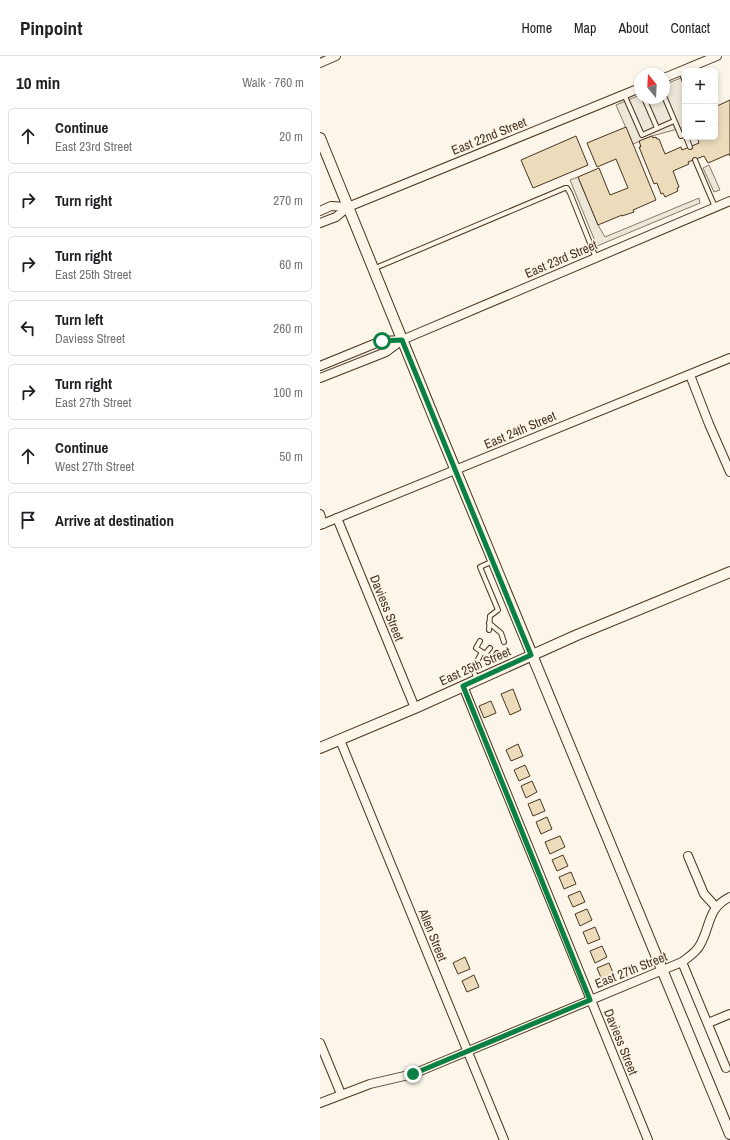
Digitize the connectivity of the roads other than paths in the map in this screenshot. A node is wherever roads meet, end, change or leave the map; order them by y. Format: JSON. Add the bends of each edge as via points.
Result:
{"nodes":[{"id":1,"x":336,"y":56,"type":"edge"},
{"id":2,"x":717,"y":56,"type":"edge"},
{"id":3,"x":320,"y":63,"type":"edge"},
{"id":4,"x":680,"y":71,"type":"junction"},
{"id":5,"x":670,"y":75,"type":"edge"},
{"id":6,"x":682,"y":75,"type":"edge"},
{"id":7,"x":634,"y":90,"type":"edge"},
{"id":8,"x":624,"y":94,"type":"junction"},
{"id":9,"x":647,"y":104,"type":"edge"},
{"id":10,"x":667,"y":104,"type":"edge"},
{"id":11,"x":674,"y":121,"type":"junction"},
{"id":12,"x":657,"y":128,"type":"junction"},
{"id":13,"x":682,"y":136,"type":"edge"},
{"id":14,"x":320,"y":138,"type":"edge"},
{"id":15,"x":687,"y":140,"type":"edge"},
{"id":16,"x":690,"y":147,"type":"dead end"},
{"id":17,"x":695,"y":160,"type":"dead end"},
{"id":18,"x":730,"y":201,"type":"edge"},
{"id":19,"x":348,"y":207,"type":"junction"},
{"id":20,"x":715,"y":207,"type":"junction"},
{"id":21,"x":320,"y":211,"type":"edge"},
{"id":22,"x":320,"y":223,"type":"edge"},
{"id":23,"x":596,"y":258,"type":"junction"},
{"id":24,"x":373,"y":269,"type":"junction"},
{"id":25,"x":402,"y":340,"type":"junction"},
{"id":26,"x":730,"y":358,"type":"edge"},
{"id":27,"x":320,"y":366,"type":"edge"},
{"id":28,"x":690,"y":375,"type":"junction"},
{"id":29,"x":320,"y":378,"type":"edge"},
{"id":30,"x":456,"y":470,"type":"junction"},
{"id":31,"x":730,"y":472,"type":"edge"},
{"id":32,"x":320,"y":514,"type":"edge"},
{"id":33,"x":337,"y":518,"type":"junction"},
{"id":34,"x":322,"y":524,"type":"edge"},
{"id":35,"x":493,"y":561,"type":"junction"},
{"id":36,"x":729,"y":575,"type":"edge"},
{"id":37,"x":489,"y":623,"type":"junction"},
{"id":38,"x":489,"y":630,"type":"dead end"},
{"id":39,"x":497,"y":630,"type":"junction"},
{"id":40,"x":498,"y":637,"type":"dead end"},
{"id":41,"x":480,"y":641,"type":"dead end"},
{"id":42,"x":504,"y":642,"type":"dead end"},
{"id":43,"x":490,"y":648,"type":"dead end"},
{"id":44,"x":483,"y":653,"type":"junction"},
{"id":45,"x":497,"y":653,"type":"dead end"},
{"id":46,"x":531,"y":655,"type":"junction"},
{"id":47,"x":477,"y":680,"type":"junction"},
{"id":48,"x":463,"y":686,"type":"junction"},
{"id":49,"x":415,"y":708,"type":"junction"},
{"id":50,"x":340,"y":740,"type":"junction"},
{"id":51,"x":320,"y":748,"type":"edge"},
{"id":52,"x":688,"y":856,"type":"dead end"},
{"id":53,"x":730,"y":897,"type":"edge"},
{"id":54,"x":716,"y":907,"type":"junction"},
{"id":55,"x":682,"y":962,"type":"junction"},
{"id":56,"x":663,"y":970,"type":"junction"},
{"id":57,"x":590,"y":1000,"type":"junction"},
{"id":58,"x":730,"y":1014,"type":"edge"},
{"id":59,"x":708,"y":1023,"type":"junction"},
{"id":60,"x":320,"y":1043,"type":"edge"},
{"id":61,"x":468,"y":1051,"type":"junction"},
{"id":62,"x":726,"y":1068,"type":"dead end"},
{"id":63,"x":341,"y":1094,"type":"junction"},
{"id":64,"x":320,"y":1103,"type":"edge"},
{"id":65,"x":730,"y":1134,"type":"edge"},
{"id":66,"x":504,"y":1140,"type":"edge"},
{"id":67,"x":648,"y":1140,"type":"edge"}],
"edges":[{"from":1,"to":3,"type":"street"},
{"from":2,"to":4,"type":"street"},
{"from":4,"to":5,"type":"street"},
{"from":4,"to":6,"type":"lane"},
{"from":7,"to":8,"type":"street","name":"East 22nd Street"},
{"from":8,"to":12,"type":"lane","via":[[642,135]]},
{"from":8,"to":19,"type":"street","name":"East 22nd Street"},
{"from":9,"to":12,"type":"lane"},
{"from":10,"to":11,"type":"lane"},
{"from":11,"to":12,"type":"lane"},
{"from":11,"to":13,"type":"lane"},
{"from":14,"to":19,"type":"street"},
{"from":15,"to":16,"type":"lane"},
{"from":17,"to":20,"type":"lane"},
{"from":18,"to":20,"type":"street","name":"East 23rd Street"},
{"from":19,"to":21,"type":"street","name":"East 22nd Street","via":[[331,206]]},
{"from":19,"to":22,"type":"street","name":"East 22nd Street","via":[[336,217]]},
{"from":19,"to":24,"type":"street"},
{"from":20,"to":23,"type":"street","name":"East 23rd Street"},
{"from":23,"to":24,"type":"lane","via":[[570,193],[565,188]]},
{"from":23,"to":25,"type":"street","name":"East 23rd Street"},
{"from":24,"to":25,"type":"street"},
{"from":25,"to":27,"type":"street","name":"East 23rd Street","via":[[382,341]]},
{"from":25,"to":29,"type":"street","name":"East 23rd Street","via":[[386,352]]},
{"from":25,"to":30,"type":"street"},
{"from":26,"to":28,"type":"street","name":"East 24th Street"},
{"from":28,"to":30,"type":"street","name":"East 24th Street"},
{"from":28,"to":31,"type":"street"},
{"from":30,"to":33,"type":"street","name":"East 24th Street"},
{"from":30,"to":35,"type":"street"},
{"from":32,"to":34,"type":"street"},
{"from":33,"to":34,"type":"street","name":"East 24th Street"},
{"from":33,"to":49,"type":"street","name":"Daviess Street"},
{"from":35,"to":37,"type":"lane","via":[[480,566],[498,610],[490,616]]},
{"from":35,"to":46,"type":"street"},
{"from":36,"to":46,"type":"street","name":"East 25th Street"},
{"from":37,"to":38,"type":"lane"},
{"from":37,"to":39,"type":"lane"},
{"from":39,"to":40,"type":"lane"},
{"from":39,"to":42,"type":"lane"},
{"from":41,"to":44,"type":"lane","via":[[476,648]]},
{"from":43,"to":44,"type":"lane"},
{"from":44,"to":45,"type":"lane","via":[[493,659]]},
{"from":44,"to":47,"type":"lane","via":[[473,669]]},
{"from":46,"to":47,"type":"street","name":"East 25th Street"},
{"from":46,"to":56,"type":"street"},
{"from":47,"to":48,"type":"street","name":"East 25th Street"},
{"from":48,"to":49,"type":"street","name":"East 25th Street"},
{"from":48,"to":57,"type":"street","name":"Daviess Street"},
{"from":49,"to":50,"type":"street","name":"East 25th Street"},
{"from":50,"to":51,"type":"street","name":"East 25th Street"},
{"from":50,"to":61,"type":"street","name":"Allen Street"},
{"from":52,"to":54,"type":"street","via":[[704,894]]},
{"from":53,"to":54,"type":"street","name":"East 27th Street"},
{"from":54,"to":55,"type":"street","name":"East 27th Street","via":[[699,946]]},
{"from":55,"to":56,"type":"street","name":"East 27th Street"},
{"from":55,"to":59,"type":"street"},
{"from":56,"to":57,"type":"street","name":"East 27th Street"},
{"from":56,"to":65,"type":"street"},
{"from":57,"to":61,"type":"street","name":"East 27th Street"},
{"from":57,"to":67,"type":"street","name":"Daviess Street"},
{"from":58,"to":59,"type":"street"},
{"from":59,"to":62,"type":"street"},
{"from":60,"to":63,"type":"street"},
{"from":61,"to":63,"type":"street","name":"East 27th Street","via":[[413,1074]]},
{"from":61,"to":66,"type":"street","name":"Allen Street"},
{"from":63,"to":64,"type":"street","name":"East 27th Street"}]}
